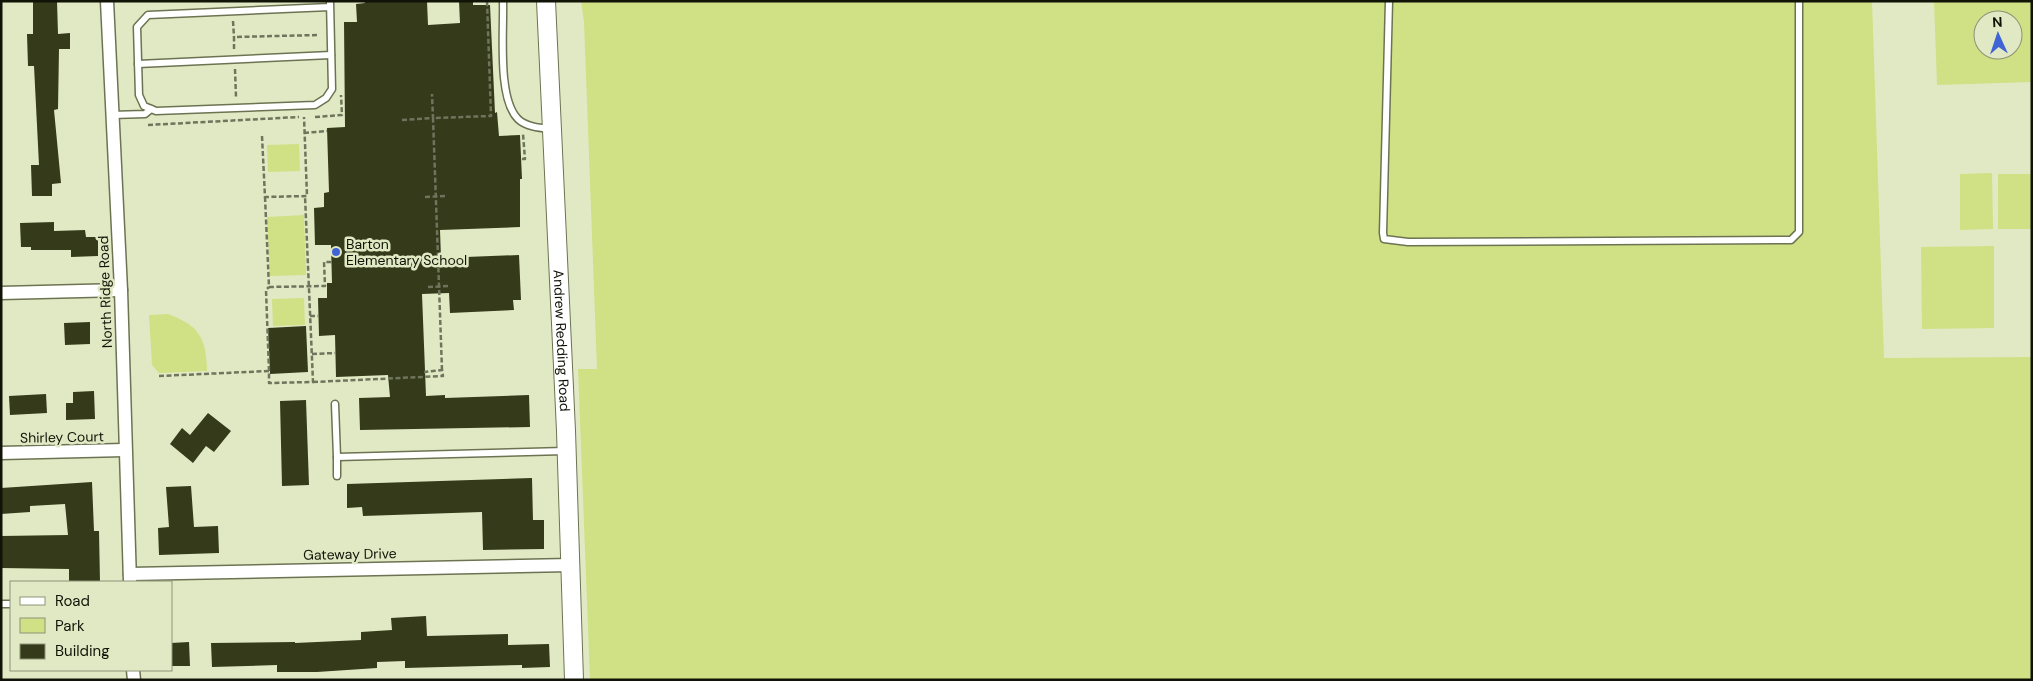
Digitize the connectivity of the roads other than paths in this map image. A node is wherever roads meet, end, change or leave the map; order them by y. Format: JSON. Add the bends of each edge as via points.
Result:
{"nodes":[{"id":1,"x":107,"y":1,"type":"edge"},
{"id":2,"x":503,"y":1,"type":"edge"},
{"id":3,"x":546,"y":1,"type":"edge"},
{"id":4,"x":1389,"y":1,"type":"edge"},
{"id":5,"x":1798,"y":1,"type":"edge"},
{"id":6,"x":330,"y":4,"type":"edge"},
{"id":7,"x":331,"y":55,"type":"junction"},
{"id":8,"x":138,"y":64,"type":"junction"},
{"id":9,"x":151,"y":109,"type":"junction"},
{"id":10,"x":112,"y":115,"type":"junction"},
{"id":11,"x":552,"y":129,"type":"junction"},
{"id":12,"x":120,"y":290,"type":"junction"},
{"id":13,"x":1,"y":293,"type":"edge"},
{"id":14,"x":335,"y":404,"type":"dead end"},
{"id":15,"x":124,"y":450,"type":"junction"},
{"id":16,"x":566,"y":451,"type":"junction"},
{"id":17,"x":1,"y":452,"type":"edge"},
{"id":18,"x":337,"y":457,"type":"junction"},
{"id":19,"x":337,"y":476,"type":"dead end"},
{"id":20,"x":570,"y":565,"type":"junction"},
{"id":21,"x":130,"y":578,"type":"edge"},
{"id":22,"x":574,"y":680,"type":"edge"}],
"edges":[{"from":1,"to":10,"type":"street","name":"North Ridge Road"},
{"from":2,"to":11,"type":"lane","via":[[507,95],[511,109],[523,122]]},
{"from":3,"to":11,"type":"street","name":"Andrew Redding Road"},
{"from":4,"to":5,"type":"lane","via":[[1383,233],[1384,239],[1408,242],[1791,240],[1799,232]]},
{"from":6,"to":7,"type":"lane"},
{"from":6,"to":8,"type":"lane","via":[[148,15],[137,27]]},
{"from":7,"to":8,"type":"lane"},
{"from":7,"to":9,"type":"lane","via":[[332,89],[315,105]]},
{"from":8,"to":9,"type":"lane","via":[[138,95],[144,106]]},
{"from":9,"to":10,"type":"lane","via":[[145,114]]},
{"from":10,"to":12,"type":"street","name":"North Ridge Road"},
{"from":11,"to":16,"type":"street","name":"Andrew Redding Road"},
{"from":12,"to":13,"type":"street"},
{"from":12,"to":15,"type":"street","name":"North Ridge Road"},
{"from":14,"to":18,"type":"lane"},
{"from":15,"to":17,"type":"street","name":"Shirley Court"},
{"from":15,"to":21,"type":"street","name":"North Ridge Road"},
{"from":16,"to":18,"type":"lane"},
{"from":16,"to":20,"type":"street","name":"Andrew Redding Road"},
{"from":18,"to":19,"type":"lane"},
{"from":20,"to":21,"type":"street","name":"Gateway Drive"},
{"from":20,"to":22,"type":"street","name":"Andrew Redding Road"}]}
